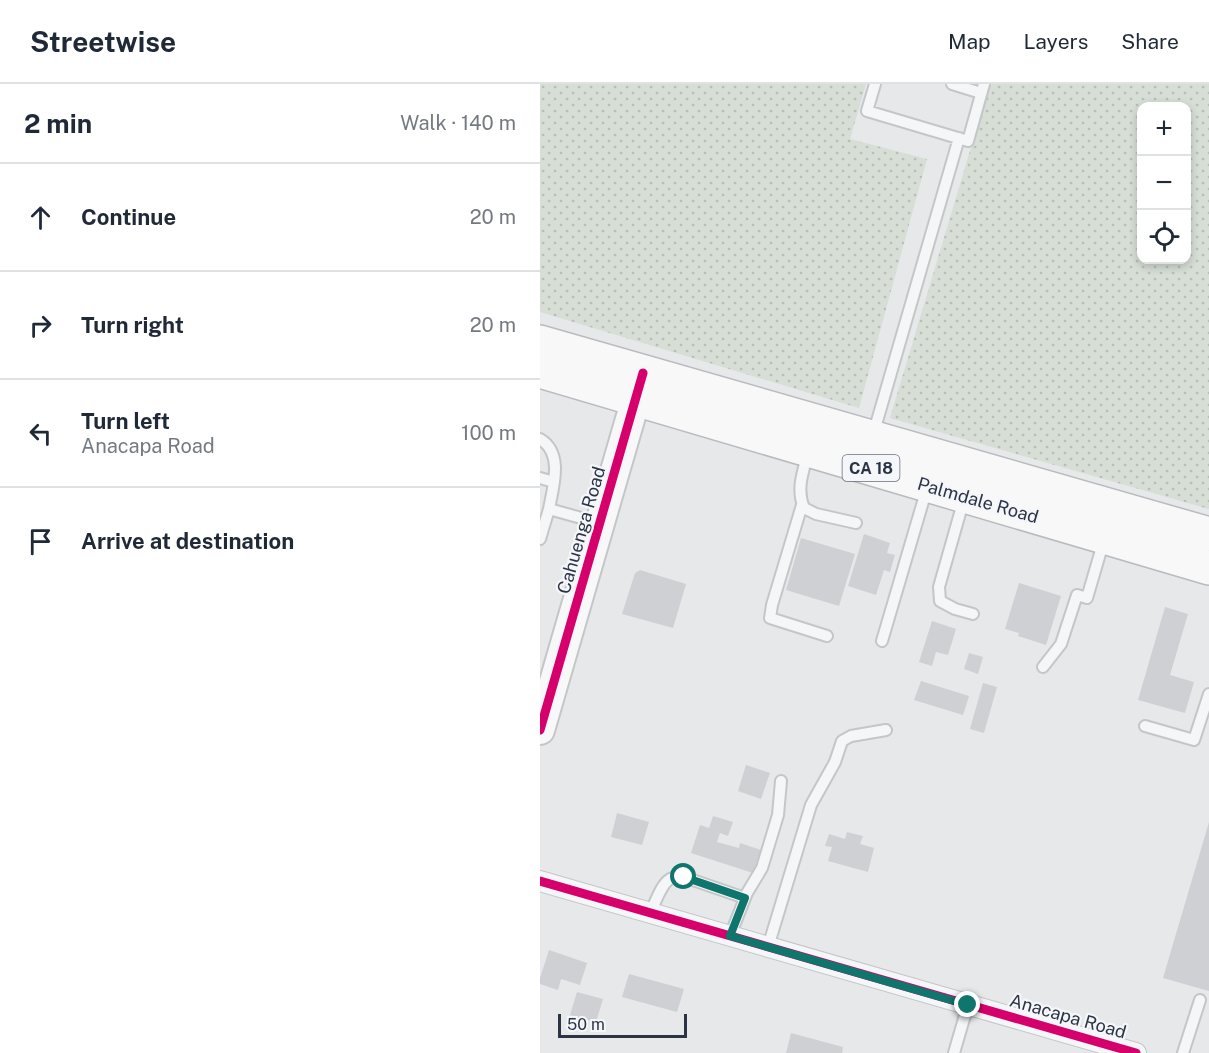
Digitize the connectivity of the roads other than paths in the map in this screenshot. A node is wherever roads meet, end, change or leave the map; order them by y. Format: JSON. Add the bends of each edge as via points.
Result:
{"nodes":[{"id":1,"x":875,"y":84,"type":"edge"},
{"id":2,"x":952,"y":84,"type":"edge"},
{"id":3,"x":983,"y":88,"type":"edge"},
{"id":4,"x":959,"y":138,"type":"junction"},
{"id":5,"x":540,"y":342,"type":"edge"},
{"id":6,"x":540,"y":371,"type":"edge"},
{"id":7,"x":640,"y":387,"type":"junction"},
{"id":8,"x":872,"y":438,"type":"junction"},
{"id":9,"x":540,"y":440,"type":"edge"},
{"id":10,"x":809,"y":450,"type":"junction"},
{"id":11,"x":540,"y":478,"type":"edge"},
{"id":12,"x":554,"y":482,"type":"junction"},
{"id":13,"x":927,"y":485,"type":"junction"},
{"id":14,"x":965,"y":496,"type":"junction"},
{"id":15,"x":802,"y":505,"type":"junction"},
{"id":16,"x":549,"y":509,"type":"junction"},
{"id":17,"x":856,"y":523,"type":"dead end"},
{"id":18,"x":600,"y":524,"type":"junction"},
{"id":19,"x":1209,"y":534,"type":"edge"},
{"id":20,"x":1105,"y":537,"type":"junction"},
{"id":21,"x":540,"y":539,"type":"edge"},
{"id":22,"x":1209,"y":568,"type":"edge"},
{"id":23,"x":973,"y":614,"type":"dead end"},
{"id":24,"x":827,"y":636,"type":"dead end"},
{"id":25,"x":882,"y":641,"type":"dead end"},
{"id":26,"x":1043,"y":667,"type":"dead end"},
{"id":27,"x":1209,"y":694,"type":"edge"},
{"id":28,"x":1145,"y":726,"type":"dead end"},
{"id":29,"x":540,"y":730,"type":"edge"},
{"id":30,"x":886,"y":730,"type":"dead end"},
{"id":31,"x":781,"y":781,"type":"dead end"},
{"id":32,"x":540,"y":881,"type":"edge"},
{"id":33,"x":745,"y":898,"type":"junction"},
{"id":34,"x":650,"y":913,"type":"junction"},
{"id":35,"x":730,"y":936,"type":"junction"},
{"id":36,"x":768,"y":947,"type":"junction"},
{"id":37,"x":1200,"y":1000,"type":"dead end"},
{"id":38,"x":968,"y":1005,"type":"junction"},
{"id":39,"x":954,"y":1053,"type":"edge"},
{"id":40,"x":1136,"y":1053,"type":"edge"},
{"id":41,"x":1183,"y":1053,"type":"edge"}],
"edges":[{"from":1,"to":4,"type":"lane","via":[[867,111]]},
{"from":2,"to":3,"type":"lane"},
{"from":3,"to":4,"type":"lane","via":[[968,141]]},
{"from":4,"to":8,"type":"lane"},
{"from":5,"to":7,"type":"highway","name":"Palmdale Road","number":"CA 18"},
{"from":6,"to":7,"type":"highway","name":"Palmdale Road","number":"CA 18"},
{"from":7,"to":8,"type":"highway","name":"Palmdale Road","number":"CA 18"},
{"from":7,"to":10,"type":"highway","name":"Palmdale Road","number":"CA 18"},
{"from":7,"to":18,"type":"street","name":"Cahuenga Road"},
{"from":8,"to":19,"type":"highway","name":"Palmdale Road","number":"CA 18"},
{"from":9,"to":12,"type":"lane","via":[[548,444],[555,460]]},
{"from":10,"to":13,"type":"highway","name":"Palmdale Road","number":"CA 18"},
{"from":10,"to":15,"type":"lane","via":[[801,478]]},
{"from":11,"to":12,"type":"lane"},
{"from":12,"to":16,"type":"lane"},
{"from":13,"to":14,"type":"highway","name":"Palmdale Road","number":"CA 18"},
{"from":13,"to":25,"type":"lane"},
{"from":14,"to":20,"type":"highway","name":"Palmdale Road","number":"CA 18"},
{"from":14,"to":23,"type":"lane","via":[[939,587],[940,601]]},
{"from":15,"to":17,"type":"lane","via":[[816,514]]},
{"from":15,"to":24,"type":"lane","via":[[770,618]]},
{"from":16,"to":18,"type":"lane"},
{"from":16,"to":21,"type":"lane"},
{"from":18,"to":29,"type":"street","name":"Cahuenga Road"},
{"from":20,"to":22,"type":"highway","name":"Palmdale Road","number":"CA 18"},
{"from":20,"to":26,"type":"lane","via":[[1087,598],[1077,595],[1061,644]]},
{"from":27,"to":28,"type":"lane","via":[[1194,740]]},
{"from":30,"to":36,"type":"lane","via":[[842,741],[811,805]]},
{"from":31,"to":33,"type":"lane","via":[[778,815],[762,868]]},
{"from":32,"to":34,"type":"street","name":"Anacapa Road"},
{"from":33,"to":34,"type":"lane","via":[[684,877],[676,878],[665,884]]},
{"from":33,"to":35,"type":"lane"},
{"from":34,"to":35,"type":"street","name":"Anacapa Road"},
{"from":35,"to":36,"type":"street","name":"Anacapa Road"},
{"from":36,"to":38,"type":"street","name":"Anacapa Road"},
{"from":37,"to":41,"type":"lane"},
{"from":38,"to":39,"type":"lane"},
{"from":38,"to":40,"type":"street","name":"Anacapa Road"}]}
